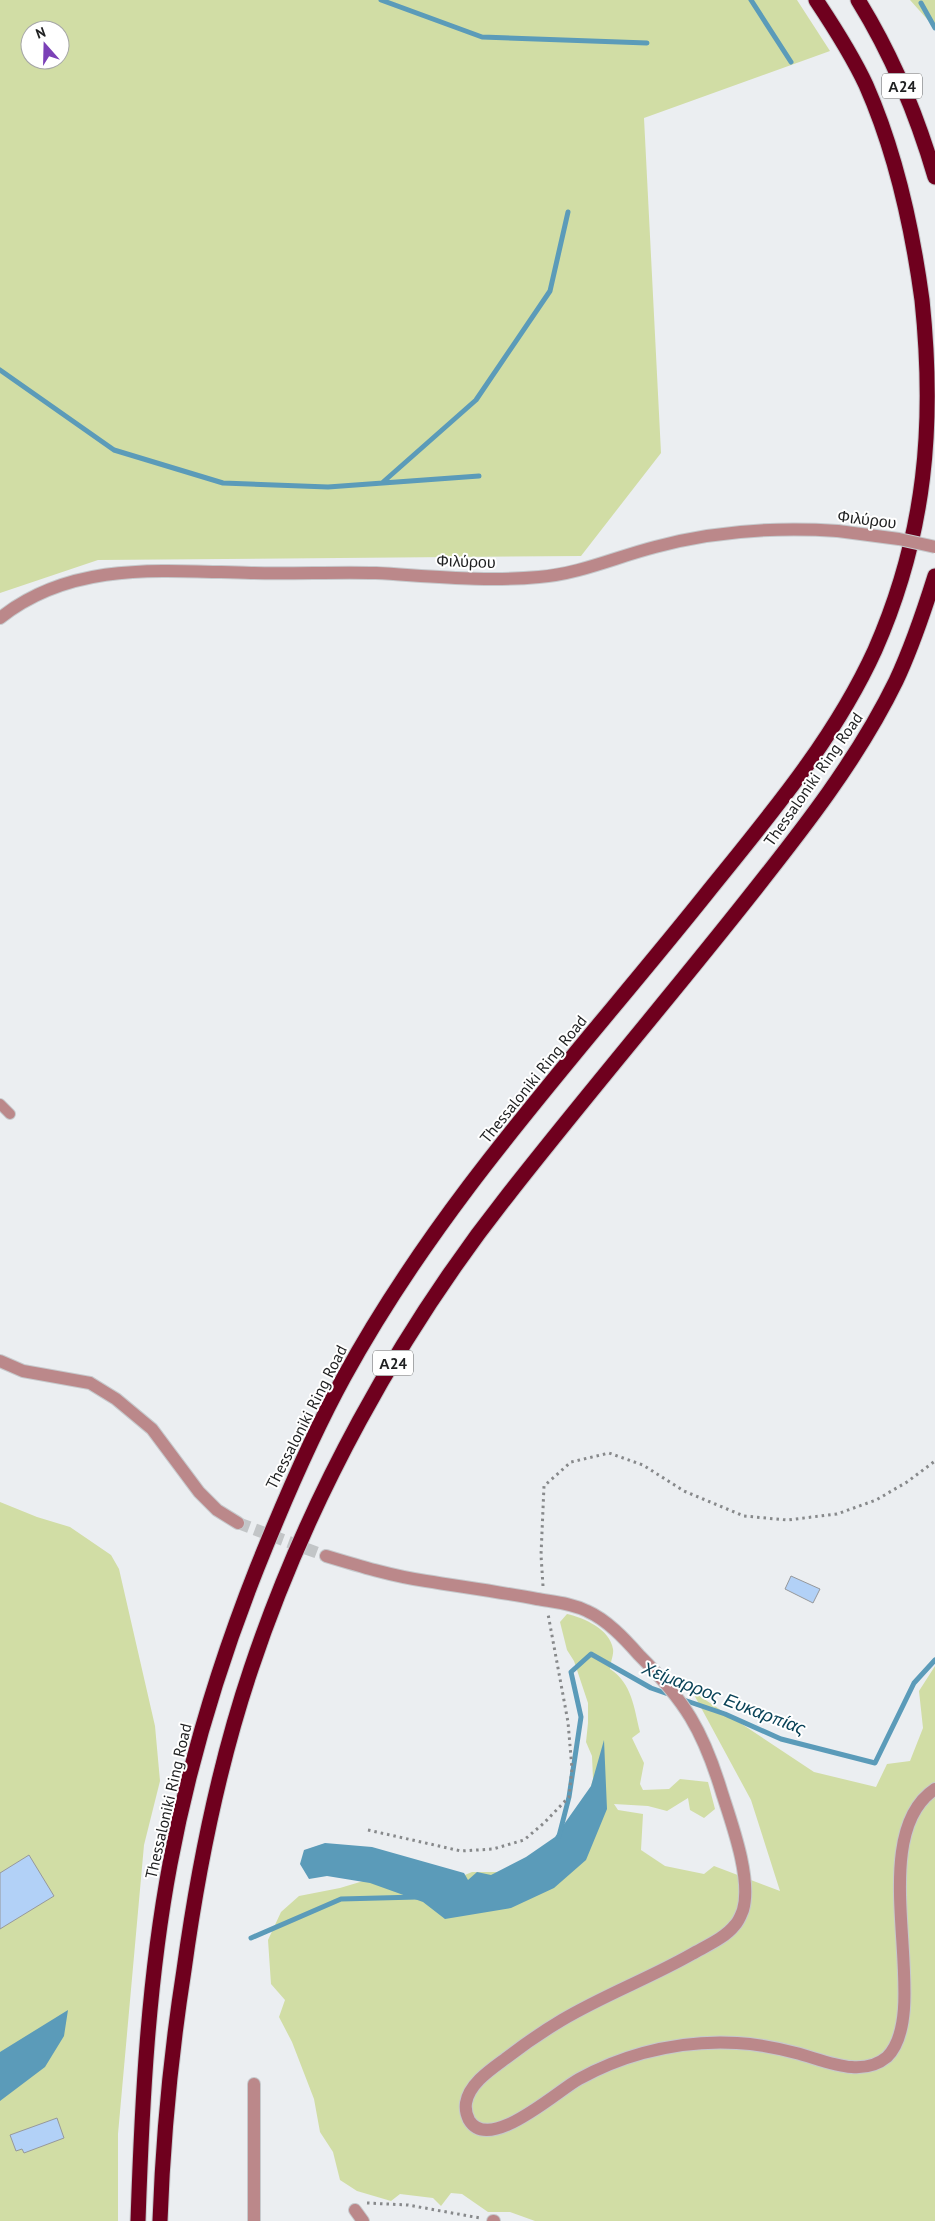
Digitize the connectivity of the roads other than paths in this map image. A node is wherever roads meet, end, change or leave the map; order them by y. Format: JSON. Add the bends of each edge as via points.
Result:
{"nodes":[{"id":1,"x":816,"y":0,"type":"edge"},
{"id":2,"x":858,"y":0,"type":"edge"},
{"id":3,"x":935,"y":177,"type":"edge"},
{"id":4,"x":935,"y":547,"type":"edge"},
{"id":5,"x":935,"y":576,"type":"edge"},
{"id":6,"x":0,"y":618,"type":"edge"},
{"id":7,"x":0,"y":1104,"type":"edge"},
{"id":8,"x":10,"y":1114,"type":"dead end"},
{"id":9,"x":0,"y":1361,"type":"edge"},
{"id":10,"x":238,"y":1523,"type":"tunnel mouth"},
{"id":11,"x":326,"y":1556,"type":"tunnel mouth"},
{"id":12,"x":935,"y":1789,"type":"edge"},
{"id":13,"x":254,"y":2084,"type":"dead end"},
{"id":14,"x":355,"y":2216,"type":"edge"},
{"id":15,"x":138,"y":2218,"type":"edge"},
{"id":16,"x":160,"y":2221,"type":"edge"},
{"id":17,"x":254,"y":2221,"type":"edge"},
{"id":18,"x":363,"y":2221,"type":"edge"}],
"edges":[{"from":1,"to":15,"type":"highway","name":"Thessaloniki Ring Road","number":"Α24","via":[[844,43],[877,114],[898,176],[918,268],[929,367],[930,435],[916,530],[904,574],[869,661],[819,750],[440,1224],[348,1370],[295,1474],[239,1612],[196,1747],[180,1818],[155,1968]]},
{"from":2,"to":3,"type":"highway","number":"Α24","via":[[902,86]]},
{"from":4,"to":6,"type":"street","name":"Φιλύρου","bridge":true,"via":[[838,531],[775,530],[708,536],[540,577],[160,571],[109,574],[57,585],[24,601]]},
{"from":5,"to":16,"type":"highway","name":"Thessaloniki Ring Road","number":"Α24","via":[[897,679],[843,771],[780,858],[508,1195],[452,1270],[404,1345],[316,1508],[278,1593],[252,1667],[215,1796],[180,1995],[165,2134]]},
{"from":7,"to":8,"type":"lane"},
{"from":9,"to":10,"type":"street","via":[[23,1371],[90,1383],[116,1399],[152,1429],[211,1504]]},
{"from":11,"to":12,"type":"street","via":[[380,1572],[582,1608],[596,1615],[642,1657],[693,1718],[707,1746],[726,1807],[746,1884],[738,1920],[725,1935],[673,1965],[562,2020],[494,2066],[473,2087],[466,2105],[469,2119],[478,2129],[489,2131],[505,2126],[585,2076],[632,2056],[669,2047],[739,2043],[855,2067],[868,2066],[886,2058],[896,2048],[906,2024],[902,1887],[906,1834],[918,1804]]},
{"from":13,"to":17,"type":"street"},
{"from":14,"to":18,"type":"street"}]}
